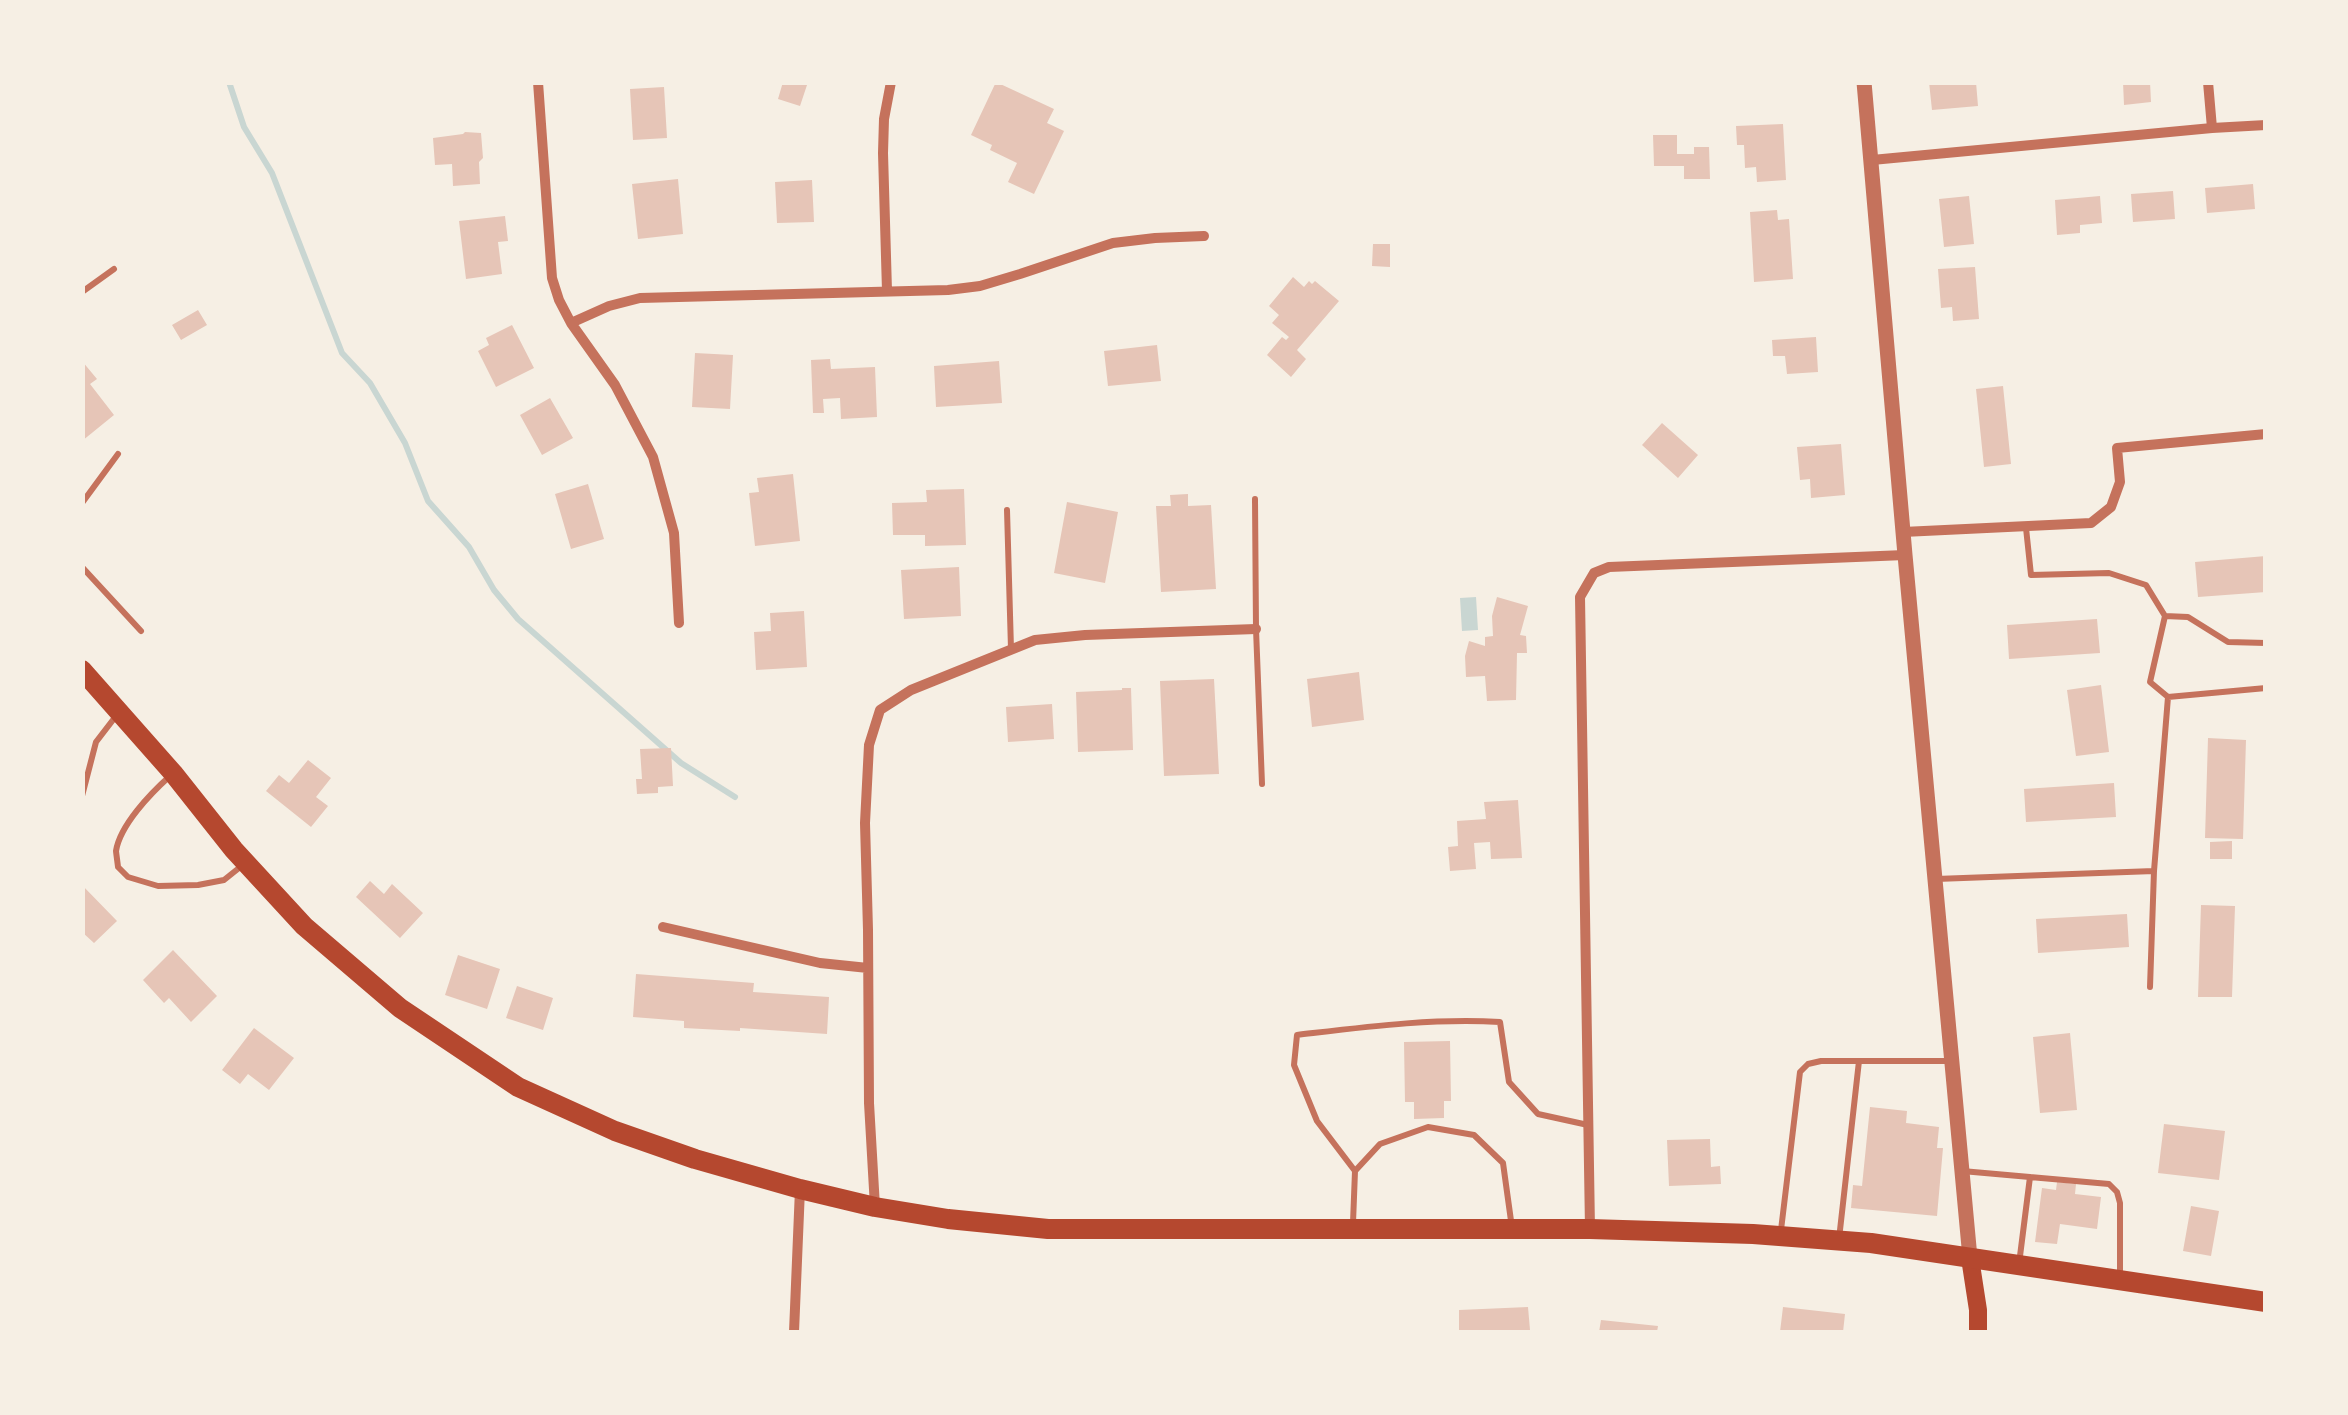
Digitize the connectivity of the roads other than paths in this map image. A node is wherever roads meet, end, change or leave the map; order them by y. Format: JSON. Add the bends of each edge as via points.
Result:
{"nodes":[{"id":1,"x":538,"y":82,"type":"edge"},
{"id":2,"x":891,"y":82,"type":"edge"},
{"id":3,"x":1864,"y":82,"type":"edge"},
{"id":4,"x":2208,"y":82,"type":"edge"},
{"id":5,"x":2266,"y":126,"type":"edge"},
{"id":6,"x":2212,"y":128,"type":"junction"},
{"id":7,"x":1872,"y":160,"type":"junction"},
{"id":8,"x":1204,"y":236,"type":"dead end"},
{"id":9,"x":114,"y":269,"type":"dead end"},
{"id":10,"x":82,"y":292,"type":"edge"},
{"id":11,"x":887,"y":292,"type":"junction"},
{"id":12,"x":572,"y":323,"type":"junction"},
{"id":13,"x":2266,"y":434,"type":"edge"},
{"id":14,"x":118,"y":454,"type":"dead end"},
{"id":15,"x":1255,"y":499,"type":"dead end"},
{"id":16,"x":82,"y":503,"type":"edge"},
{"id":17,"x":1007,"y":510,"type":"dead end"},
{"id":18,"x":2026,"y":528,"type":"junction"},
{"id":19,"x":1903,"y":532,"type":"junction"},
{"id":20,"x":1905,"y":555,"type":"junction"},
{"id":21,"x":82,"y":566,"type":"edge"},
{"id":22,"x":2165,"y":616,"type":"junction"},
{"id":23,"x":679,"y":623,"type":"dead end"},
{"id":24,"x":1256,"y":629,"type":"junction"},
{"id":25,"x":141,"y":631,"type":"dead end"},
{"id":26,"x":2266,"y":643,"type":"edge"},
{"id":27,"x":1012,"y":650,"type":"junction"},
{"id":28,"x":82,"y":670,"type":"edge"},
{"id":29,"x":2266,"y":688,"type":"edge"},
{"id":30,"x":2168,"y":696,"type":"junction"},
{"id":31,"x":120,"y":711,"type":"junction"},
{"id":32,"x":172,"y":773,"type":"junction"},
{"id":33,"x":1262,"y":784,"type":"dead end"},
{"id":34,"x":82,"y":796,"type":"edge"},
{"id":35,"x":245,"y":863,"type":"junction"},
{"id":36,"x":2154,"y":871,"type":"junction"},
{"id":37,"x":1935,"y":879,"type":"junction"},
{"id":38,"x":663,"y":927,"type":"dead end"},
{"id":39,"x":868,"y":968,"type":"junction"},
{"id":40,"x":2150,"y":987,"type":"dead end"},
{"id":41,"x":1858,"y":1061,"type":"junction"},
{"id":42,"x":1952,"y":1061,"type":"junction"},
{"id":43,"x":1588,"y":1125,"type":"junction"},
{"id":44,"x":1356,"y":1171,"type":"junction"},
{"id":45,"x":1962,"y":1171,"type":"junction"},
{"id":46,"x":2030,"y":1177,"type":"junction"},
{"id":47,"x":800,"y":1189,"type":"junction"},
{"id":48,"x":876,"y":1206,"type":"junction"},
{"id":49,"x":1353,"y":1229,"type":"junction"},
{"id":50,"x":1512,"y":1229,"type":"junction"},
{"id":51,"x":1590,"y":1229,"type":"junction"},
{"id":52,"x":1780,"y":1236,"type":"junction"},
{"id":53,"x":1839,"y":1240,"type":"junction"},
{"id":54,"x":1970,"y":1258,"type":"junction"},
{"id":55,"x":2019,"y":1265,"type":"junction"},
{"id":56,"x":2120,"y":1280,"type":"junction"},
{"id":57,"x":2266,"y":1302,"type":"edge"},
{"id":58,"x":794,"y":1332,"type":"edge"},
{"id":59,"x":1978,"y":1332,"type":"edge"}],
"edges":[{"from":1,"to":12,"type":"street","via":[[552,278]]},
{"from":2,"to":11,"type":"street","via":[[883,153]]},
{"from":3,"to":7,"type":"street"},
{"from":4,"to":6,"type":"street"},
{"from":5,"to":6,"type":"street"},
{"from":6,"to":7,"type":"street"},
{"from":7,"to":19,"type":"street"},
{"from":8,"to":11,"type":"street","via":[[1113,243],[980,286]]},
{"from":9,"to":10,"type":"lane"},
{"from":11,"to":12,"type":"street","via":[[640,298]]},
{"from":12,"to":23,"type":"street","via":[[615,385],[652,457],[674,533]]},
{"from":13,"to":18,"type":"street","via":[[2117,448],[2120,482],[2111,507],[2091,523]]},
{"from":14,"to":16,"type":"lane"},
{"from":15,"to":24,"type":"lane"},
{"from":17,"to":27,"type":"lane"},
{"from":18,"to":19,"type":"street"},
{"from":18,"to":22,"type":"lane","via":[[2031,575],[2110,573],[2146,585]]},
{"from":19,"to":20,"type":"street"},
{"from":20,"to":37,"type":"street"},
{"from":20,"to":43,"type":"street","via":[[1610,567],[1594,574],[1580,597]]},
{"from":21,"to":25,"type":"lane"},
{"from":22,"to":26,"type":"lane","via":[[2188,617],[2228,642]]},
{"from":22,"to":30,"type":"lane","via":[[2150,682]]},
{"from":24,"to":27,"type":"street","via":[[1085,635],[1035,640]]},
{"from":24,"to":33,"type":"lane"},
{"from":27,"to":39,"type":"street","via":[[911,690],[880,710],[869,745],[864,822]]},
{"from":28,"to":31,"type":"main road"},
{"from":29,"to":30,"type":"lane"},
{"from":30,"to":36,"type":"lane"},
{"from":31,"to":32,"type":"main road"},
{"from":31,"to":34,"type":"lane","via":[[96,742]]},
{"from":32,"to":35,"type":"main road"},
{"from":32,"to":35,"type":"lane","via":[[123,834],[118,867],[158,886],[198,885],[224,880]]},
{"from":35,"to":47,"type":"main road","via":[[304,926],[400,1008],[518,1086],[695,1160]]},
{"from":36,"to":37,"type":"lane"},
{"from":36,"to":40,"type":"lane"},
{"from":37,"to":42,"type":"street"},
{"from":38,"to":39,"type":"street"},
{"from":39,"to":48,"type":"street"},
{"from":41,"to":42,"type":"lane"},
{"from":41,"to":52,"type":"lane","via":[[1820,1061],[1800,1072]]},
{"from":41,"to":53,"type":"lane"},
{"from":42,"to":45,"type":"street"},
{"from":43,"to":44,"type":"lane","via":[[1538,1114],[1508,1082],[1500,1022],[1297,1035],[1294,1065],[1316,1121]]},
{"from":43,"to":51,"type":"street"},
{"from":44,"to":49,"type":"lane"},
{"from":44,"to":50,"type":"lane","via":[[1380,1144],[1428,1127],[1474,1135],[1503,1163]]},
{"from":45,"to":46,"type":"lane"},
{"from":45,"to":54,"type":"street"},
{"from":46,"to":55,"type":"lane"},
{"from":46,"to":56,"type":"lane","via":[[2109,1184],[2117,1192]]},
{"from":47,"to":48,"type":"main road"},
{"from":47,"to":58,"type":"street"},
{"from":48,"to":49,"type":"main road","via":[[1048,1229]]},
{"from":49,"to":50,"type":"main road"},
{"from":50,"to":51,"type":"main road"},
{"from":51,"to":52,"type":"main road"},
{"from":52,"to":53,"type":"main road"},
{"from":53,"to":54,"type":"main road"},
{"from":54,"to":55,"type":"main road"},
{"from":54,"to":59,"type":"main road"},
{"from":55,"to":56,"type":"main road"},
{"from":56,"to":57,"type":"main road"}]}
